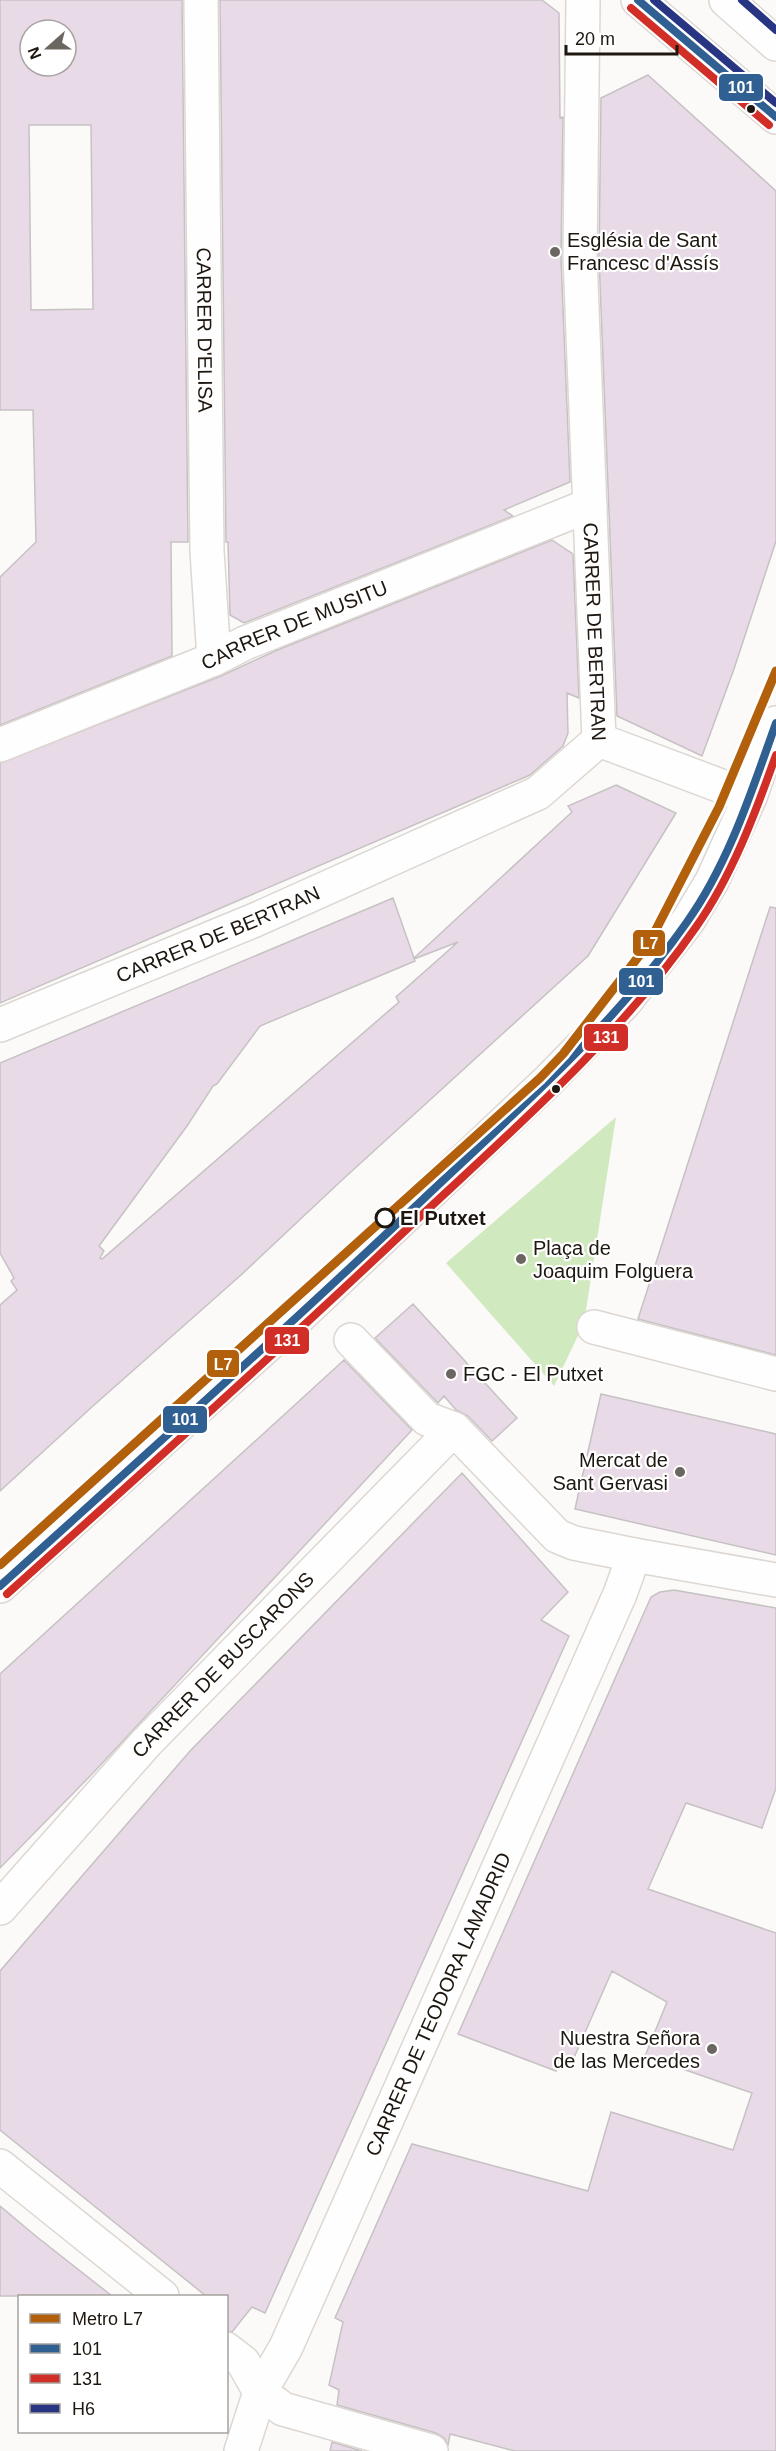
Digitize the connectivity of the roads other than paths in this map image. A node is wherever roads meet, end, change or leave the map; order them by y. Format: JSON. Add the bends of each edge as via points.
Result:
{"nodes":[{"id":1,"x":201,"y":0,"type":"edge"},
{"id":2,"x":583,"y":0,"type":"edge"},
{"id":3,"x":638,"y":0,"type":"edge"},
{"id":4,"x":726,"y":0,"type":"edge"},
{"id":5,"x":776,"y":44,"type":"edge"},
{"id":6,"x":776,"y":117,"type":"edge"},
{"id":7,"x":590,"y":505,"type":"junction"},
{"id":8,"x":214,"y":659,"type":"junction"},
{"id":9,"x":776,"y":723,"type":"edge"},
{"id":10,"x":599,"y":740,"type":"junction"},
{"id":11,"x":0,"y":745,"type":"edge"},
{"id":12,"x":750,"y":797,"type":"junction"},
{"id":13,"x":0,"y":1025,"type":"edge"},
{"id":14,"x":594,"y":1327,"type":"dead end"},
{"id":15,"x":351,"y":1340,"type":"dead end"},
{"id":16,"x":776,"y":1374,"type":"edge"},
{"id":17,"x":454,"y":1429,"type":"junction"},
{"id":18,"x":634,"y":1555,"type":"junction"},
{"id":19,"x":776,"y":1580,"type":"edge"},
{"id":20,"x":0,"y":1586,"type":"edge"},
{"id":21,"x":0,"y":1908,"type":"edge"},
{"id":22,"x":0,"y":2166,"type":"edge"},
{"id":23,"x":161,"y":2295,"type":"edge"},
{"id":24,"x":228,"y":2351,"type":"edge"},
{"id":25,"x":260,"y":2392,"type":"junction"},
{"id":26,"x":241,"y":2451,"type":"edge"},
{"id":27,"x":431,"y":2451,"type":"edge"}],
"edges":[{"from":1,"to":8,"type":"street","name":"CARRER D'ELISA","via":[[207,551]]},
{"from":2,"to":7,"type":"street","name":"CARRER DE BERTRAN","via":[[580,257]]},
{"from":3,"to":6,"type":"street"},
{"from":4,"to":5,"type":"street"},
{"from":7,"to":8,"type":"street","name":"CARRER DE MUSITU"},
{"from":7,"to":10,"type":"street","name":"CARRER DE BERTRAN"},
{"from":8,"to":11,"type":"street","name":"CARRER DE MUSITU"},
{"from":9,"to":12,"type":"street"},
{"from":10,"to":12,"type":"street"},
{"from":10,"to":13,"type":"street","name":"CARRER DE BERTRAN","via":[[538,793],[255,921]]},
{"from":12,"to":20,"type":"street","via":[[712,881],[688,921],[625,1002],[549,1080],[301,1315]]},
{"from":14,"to":16,"type":"street"},
{"from":15,"to":17,"type":"street","via":[[427,1419]]},
{"from":17,"to":18,"type":"street","via":[[557,1536]]},
{"from":17,"to":21,"type":"street","name":"CARRER DE BUSCARONS","via":[[146,1743]]},
{"from":18,"to":19,"type":"street"},
{"from":18,"to":25,"type":"street","name":"CARRER DE TEODORA LAMADRID","via":[[286,2347]]},
{"from":22,"to":23,"type":"street"},
{"from":24,"to":25,"type":"street","via":[[243,2362]]},
{"from":25,"to":26,"type":"street","name":"CARRER DE TEODORA LAMADRID"},
{"from":25,"to":27,"type":"street","via":[[283,2409]]}]}
